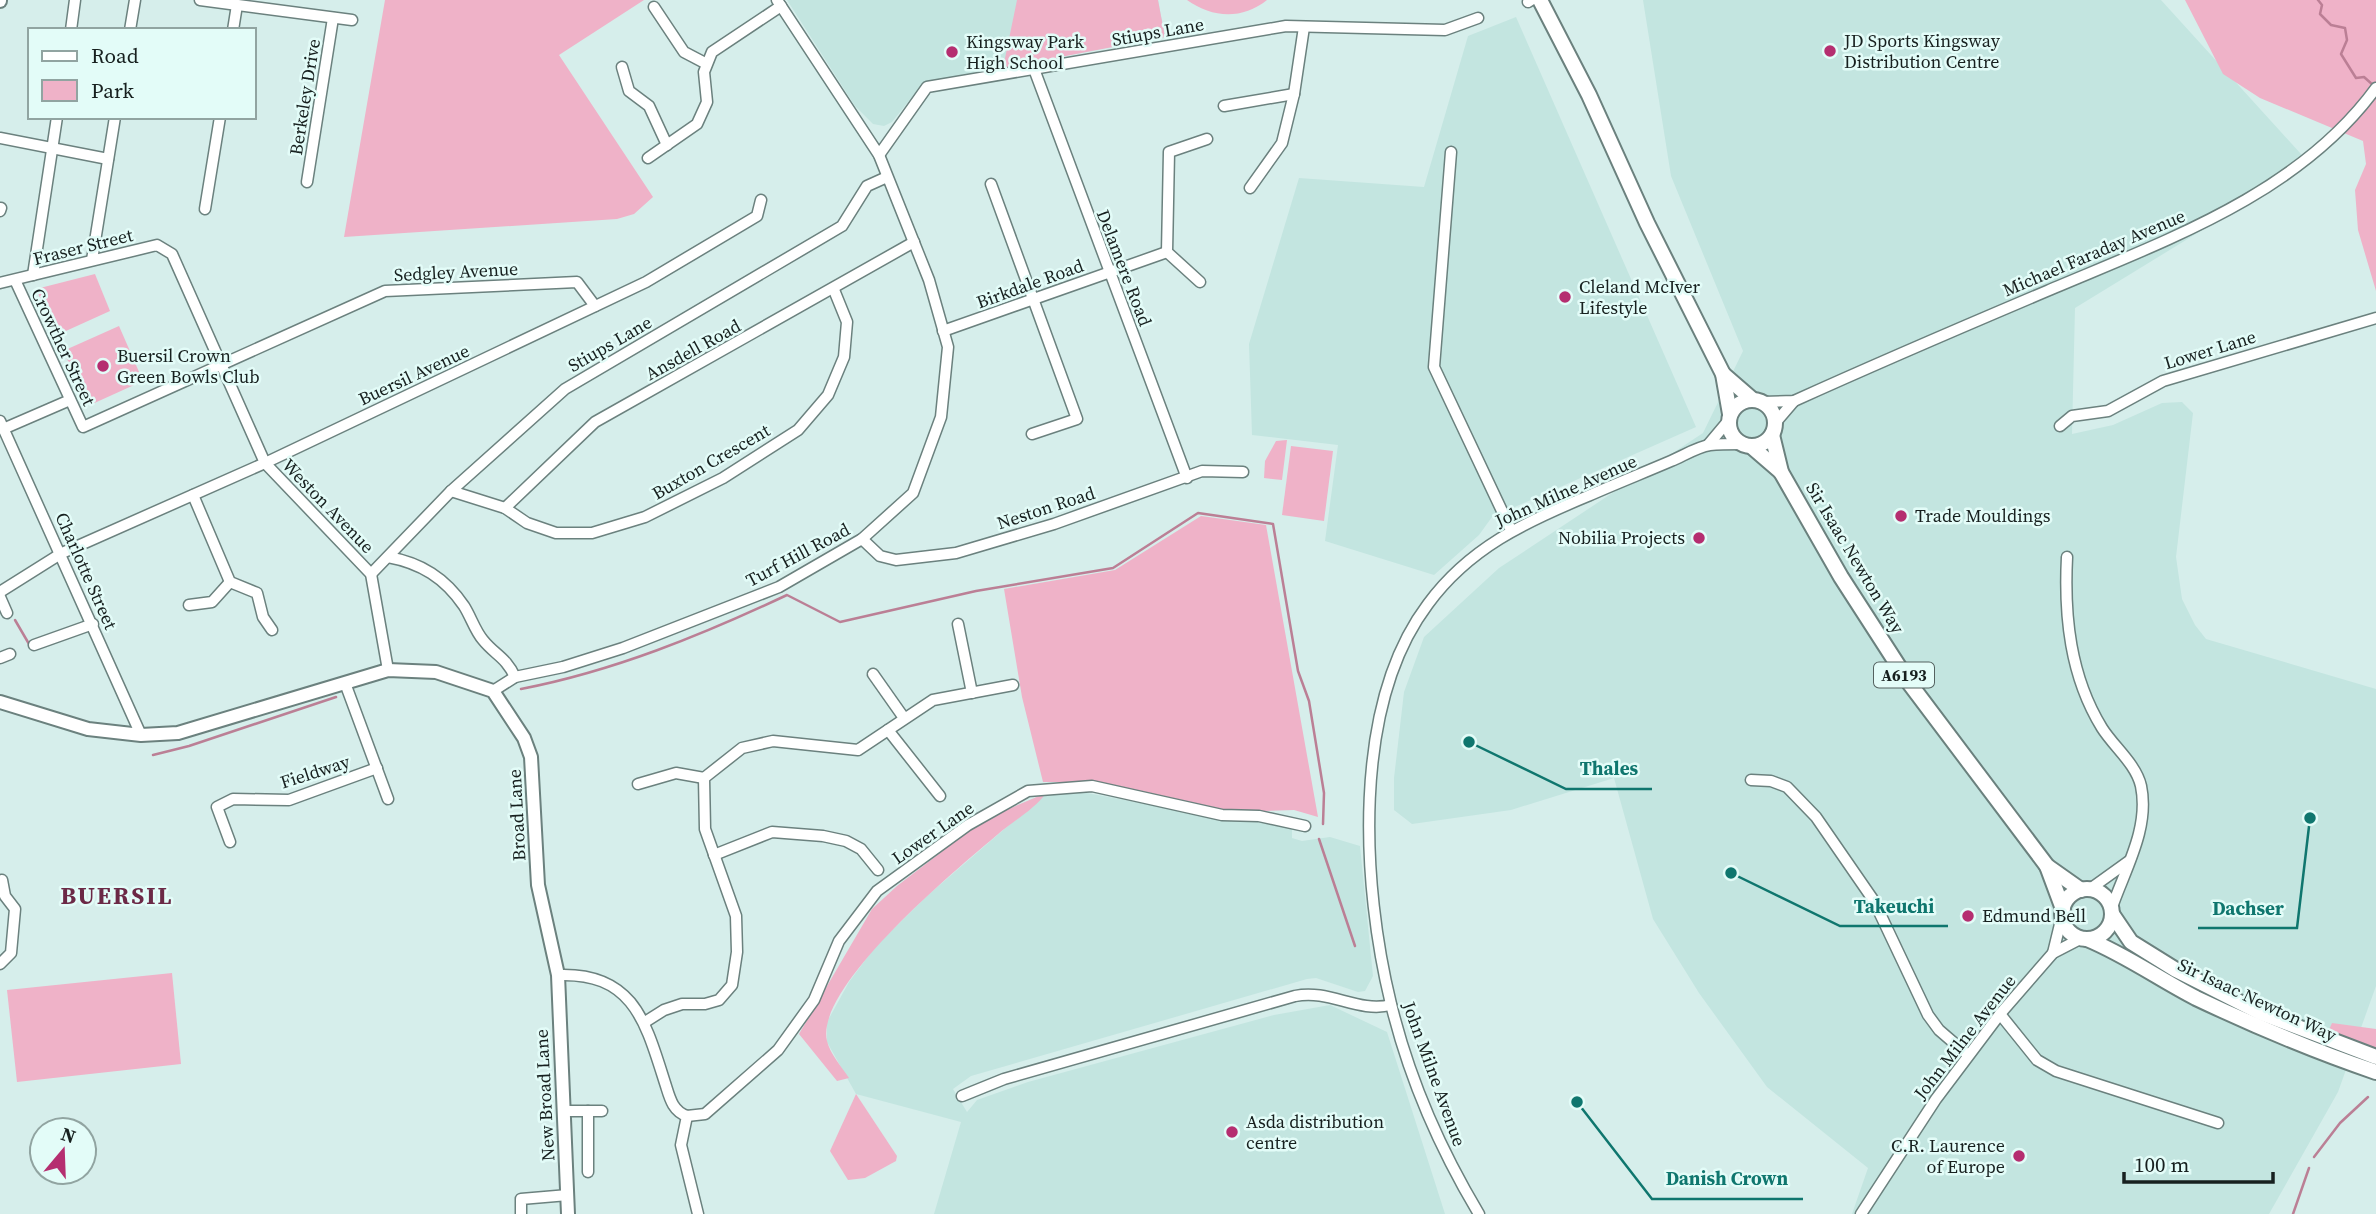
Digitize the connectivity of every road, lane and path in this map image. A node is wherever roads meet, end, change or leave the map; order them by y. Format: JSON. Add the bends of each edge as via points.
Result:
{"nodes":[{"id":1,"x":75,"y":0,"type":"edge"},
{"id":2,"x":135,"y":0,"type":"edge"},
{"id":3,"x":200,"y":0,"type":"edge"},
{"id":4,"x":1533,"y":1,"type":"edge"},
{"id":5,"x":779,"y":3,"type":"edge"},
{"id":6,"x":237,"y":5,"type":"junction"},
{"id":7,"x":654,"y":7,"type":"dead end"},
{"id":8,"x":675,"y":15,"type":"dead end"},
{"id":9,"x":333,"y":18,"type":"junction"},
{"id":10,"x":1478,"y":18,"type":"dead end"},
{"id":11,"x":352,"y":20,"type":"dead end"},
{"id":12,"x":664,"y":22,"type":"junction"},
{"id":13,"x":1304,"y":27,"type":"junction"},
{"id":14,"x":71,"y":28,"type":"edge"},
{"id":15,"x":130,"y":28,"type":"edge"},
{"id":16,"x":233,"y":28,"type":"edge"},
{"id":17,"x":705,"y":63,"type":"junction"},
{"id":18,"x":622,"y":67,"type":"dead end"},
{"id":19,"x":1034,"y":69,"type":"junction"},
{"id":20,"x":2375,"y":90,"type":"edge"},
{"id":21,"x":1294,"y":94,"type":"junction"},
{"id":22,"x":1224,"y":106,"type":"dead end"},
{"id":23,"x":57,"y":119,"type":"edge"},
{"id":24,"x":115,"y":119,"type":"edge"},
{"id":25,"x":220,"y":119,"type":"edge"},
{"id":26,"x":0,"y":138,"type":"edge"},
{"id":27,"x":1206,"y":139,"type":"dead end"},
{"id":28,"x":667,"y":145,"type":"junction"},
{"id":29,"x":52,"y":148,"type":"junction"},
{"id":30,"x":1451,"y":152,"type":"dead end"},
{"id":31,"x":879,"y":155,"type":"junction"},
{"id":32,"x":648,"y":158,"type":"dead end"},
{"id":33,"x":108,"y":159,"type":"junction"},
{"id":34,"x":887,"y":177,"type":"junction"},
{"id":35,"x":307,"y":182,"type":"dead end"},
{"id":36,"x":990,"y":184,"type":"dead end"},
{"id":37,"x":1250,"y":188,"type":"dead end"},
{"id":38,"x":761,"y":200,"type":"dead end"},
{"id":39,"x":205,"y":209,"type":"dead end"},
{"id":40,"x":914,"y":242,"type":"junction"},
{"id":41,"x":1167,"y":252,"type":"junction"},
{"id":42,"x":172,"y":254,"type":"joint"},
{"id":43,"x":92,"y":260,"type":"junction"},
{"id":44,"x":1108,"y":273,"type":"junction"},
{"id":45,"x":33,"y":275,"type":"junction"},
{"id":46,"x":15,"y":280,"type":"junction"},
{"id":47,"x":1200,"y":282,"type":"dead end"},
{"id":48,"x":0,"y":283,"type":"edge"},
{"id":49,"x":834,"y":290,"type":"junction"},
{"id":50,"x":1031,"y":300,"type":"junction"},
{"id":51,"x":595,"y":306,"type":"junction"},
{"id":52,"x":2376,"y":318,"type":"edge"},
{"id":53,"x":943,"y":331,"type":"junction"},
{"id":54,"x":221,"y":365,"type":"junction"},
{"id":55,"x":1723,"y":374,"type":"junction"},
{"id":56,"x":70,"y":400,"type":"junction"},
{"id":57,"x":1758,"y":401,"type":"junction"},
{"id":58,"x":1794,"y":401,"type":"junction"},
{"id":59,"x":1730,"y":417,"type":"junction"},
{"id":60,"x":2,"y":425,"type":"edge"},
{"id":61,"x":2060,"y":426,"type":"dead end"},
{"id":62,"x":83,"y":427,"type":"joint"},
{"id":63,"x":1774,"y":429,"type":"junction"},
{"id":64,"x":1032,"y":434,"type":"dead end"},
{"id":65,"x":1747,"y":445,"type":"junction"},
{"id":66,"x":1708,"y":446,"type":"junction"},
{"id":67,"x":265,"y":463,"type":"junction"},
{"id":68,"x":1243,"y":472,"type":"dead end"},
{"id":69,"x":1781,"y":472,"type":"junction"},
{"id":70,"x":1186,"y":478,"type":"junction"},
{"id":71,"x":451,"y":491,"type":"junction"},
{"id":72,"x":193,"y":495,"type":"junction"},
{"id":73,"x":505,"y":508,"type":"junction"},
{"id":74,"x":1511,"y":530,"type":"junction"},
{"id":75,"x":862,"y":539,"type":"junction"},
{"id":76,"x":62,"y":553,"type":"junction"},
{"id":77,"x":388,"y":557,"type":"junction"},
{"id":78,"x":2067,"y":557,"type":"dead end"},
{"id":79,"x":371,"y":575,"type":"junction"},
{"id":80,"x":230,"y":582,"type":"junction"},
{"id":81,"x":0,"y":594,"type":"edge"},
{"id":82,"x":189,"y":605,"type":"dead end"},
{"id":83,"x":7,"y":612,"type":"dead end"},
{"id":84,"x":93,"y":624,"type":"junction"},
{"id":85,"x":958,"y":624,"type":"dead end"},
{"id":86,"x":272,"y":631,"type":"dead end"},
{"id":87,"x":34,"y":645,"type":"dead end"},
{"id":88,"x":388,"y":670,"type":"junction"},
{"id":89,"x":873,"y":674,"type":"dead end"},
{"id":90,"x":515,"y":677,"type":"junction"},
{"id":91,"x":345,"y":683,"type":"junction"},
{"id":92,"x":1013,"y":685,"type":"dead end"},
{"id":93,"x":493,"y":691,"type":"junction"},
{"id":94,"x":972,"y":693,"type":"junction"},
{"id":95,"x":0,"y":702,"type":"edge"},
{"id":96,"x":904,"y":718,"type":"junction"},
{"id":97,"x":888,"y":730,"type":"junction"},
{"id":98,"x":141,"y":735,"type":"junction"},
{"id":99,"x":377,"y":768,"type":"junction"},
{"id":100,"x":704,"y":778,"type":"junction"},
{"id":101,"x":1751,"y":780,"type":"dead end"},
{"id":102,"x":638,"y":784,"type":"dead end"},
{"id":103,"x":940,"y":796,"type":"dead end"},
{"id":104,"x":388,"y":799,"type":"dead end"},
{"id":105,"x":1300,"y":828,"type":"dead end"},
{"id":106,"x":230,"y":842,"type":"dead end"},
{"id":107,"x":714,"y":855,"type":"junction"},
{"id":108,"x":2129,"y":860,"type":"junction"},
{"id":109,"x":2047,"y":866,"type":"junction"},
{"id":110,"x":878,"y":870,"type":"dead end"},
{"id":111,"x":2,"y":880,"type":"dead end"},
{"id":112,"x":2086,"y":890,"type":"junction"},
{"id":113,"x":2062,"y":912,"type":"junction"},
{"id":114,"x":2111,"y":912,"type":"junction"},
{"id":115,"x":2084,"y":938,"type":"junction"},
{"id":116,"x":2053,"y":953,"type":"junction"},
{"id":117,"x":0,"y":964,"type":"edge"},
{"id":118,"x":558,"y":975,"type":"junction"},
{"id":119,"x":1391,"y":1005,"type":"junction"},
{"id":120,"x":2000,"y":1014,"type":"junction"},
{"id":121,"x":645,"y":1022,"type":"junction"},
{"id":122,"x":1968,"y":1055,"type":"junction"},
{"id":123,"x":2376,"y":1057,"type":"edge"},
{"id":124,"x":2376,"y":1072,"type":"edge"},
{"id":125,"x":962,"y":1096,"type":"dead end"},
{"id":126,"x":563,"y":1111,"type":"junction"},
{"id":127,"x":588,"y":1111,"type":"junction"},
{"id":128,"x":603,"y":1111,"type":"dead end"},
{"id":129,"x":687,"y":1116,"type":"junction"},
{"id":130,"x":2218,"y":1123,"type":"dead end"},
{"id":131,"x":588,"y":1172,"type":"dead end"},
{"id":132,"x":568,"y":1195,"type":"junction"},
{"id":133,"x":521,"y":1214,"type":"edge"},
{"id":134,"x":568,"y":1214,"type":"edge"},
{"id":135,"x":698,"y":1214,"type":"edge"},
{"id":136,"x":1479,"y":1214,"type":"edge"},
{"id":137,"x":1861,"y":1214,"type":"edge"}],
"edges":[{"from":1,"to":14,"type":"street"},
{"from":2,"to":15,"type":"street"},
{"from":3,"to":6,"type":"street"},
{"from":4,"to":55,"type":"highway","via":[[1589,95]]},
{"from":5,"to":17,"type":"street","via":[[712,52]]},
{"from":5,"to":31,"type":"street","name":"Turf Hill Road"},
{"from":6,"to":9,"type":"street"},
{"from":6,"to":16,"type":"street"},
{"from":7,"to":12,"type":"street"},
{"from":8,"to":12,"type":"street"},
{"from":9,"to":11,"type":"street"},
{"from":9,"to":35,"type":"street","name":"Berkeley Drive"},
{"from":10,"to":13,"type":"street","name":"Stiups Lane","via":[[1445,30]]},
{"from":12,"to":17,"type":"street","via":[[684,52]]},
{"from":13,"to":19,"type":"street","name":"Stiups Lane","via":[[1286,26]]},
{"from":13,"to":21,"type":"street"},
{"from":17,"to":28,"type":"street","via":[[707,102],[697,124]]},
{"from":18,"to":28,"type":"street","via":[[629,91],[649,106]]},
{"from":19,"to":31,"type":"street","name":"Stiups Lane","via":[[927,87]]},
{"from":19,"to":44,"type":"street","name":"Delamere Road"},
{"from":20,"to":58,"type":"street","name":"Michael Faraday Avenue","via":[[2300,162],[2213,219]]},
{"from":21,"to":22,"type":"street"},
{"from":21,"to":37,"type":"street","via":[[1282,143]]},
{"from":23,"to":29,"type":"street"},
{"from":24,"to":33,"type":"street"},
{"from":25,"to":39,"type":"street"},
{"from":26,"to":29,"type":"street"},
{"from":27,"to":41,"type":"street","via":[[1169,152]]},
{"from":28,"to":32,"type":"street"},
{"from":29,"to":33,"type":"street"},
{"from":29,"to":45,"type":"street"},
{"from":30,"to":74,"type":"street","via":[[1434,367]]},
{"from":31,"to":34,"type":"street","name":"Turf Hill Road"},
{"from":33,"to":43,"type":"street"},
{"from":34,"to":40,"type":"street","name":"Turf Hill Road"},
{"from":34,"to":71,"type":"street","name":"Stiups Lane","via":[[867,186],[842,226],[565,389]]},
{"from":36,"to":50,"type":"street"},
{"from":38,"to":51,"type":"street","name":"Buersil Avenue","via":[[757,216],[646,282]]},
{"from":40,"to":49,"type":"street","name":"Ansdell Road"},
{"from":40,"to":53,"type":"street","name":"Turf Hill Road"},
{"from":41,"to":44,"type":"street","name":"Birkdale Road"},
{"from":41,"to":47,"type":"street"},
{"from":42,"to":43,"type":"street","name":"Fraser Street","via":[[157,245]]},
{"from":42,"to":54,"type":"street","name":"Weston Avenue"},
{"from":43,"to":45,"type":"street","name":"Fraser Street"},
{"from":44,"to":50,"type":"street","name":"Birkdale Road"},
{"from":44,"to":70,"type":"street","name":"Delamere Road"},
{"from":45,"to":46,"type":"street","name":"Fraser Street"},
{"from":46,"to":48,"type":"street","name":"Fraser Street"},
{"from":46,"to":56,"type":"street","name":"Crowther Street"},
{"from":49,"to":73,"type":"street","name":"Ansdell Road","via":[[595,422]]},
{"from":49,"to":73,"type":"street","name":"Buxton Crescent","via":[[847,322],[844,357],[828,395],[798,430],[723,478],[645,517],[592,533],[556,533],[527,523]]},
{"from":50,"to":53,"type":"street","name":"Birkdale Road"},
{"from":50,"to":64,"type":"street","via":[[1077,419]]},
{"from":51,"to":54,"type":"street","name":"Sedgley Avenue","via":[[577,282],[385,291]]},
{"from":51,"to":67,"type":"street","name":"Buersil Avenue"},
{"from":52,"to":61,"type":"street","name":"Lower Lane","via":[[2163,381],[2108,411],[2073,416]]},
{"from":53,"to":75,"type":"street","name":"Turf Hill Road","via":[[947,347],[941,417],[913,493]]},
{"from":54,"to":62,"type":"street","name":"Sedgley Avenue"},
{"from":54,"to":67,"type":"street","name":"Weston Avenue"},
{"from":55,"to":57,"type":"highway"},
{"from":55,"to":59,"type":"highway"},
{"from":56,"to":60,"type":"street"},
{"from":56,"to":62,"type":"street","name":"Crowther Street"},
{"from":57,"to":58,"type":"street"},
{"from":57,"to":59,"type":"highway","via":[[1740,403]]},
{"from":57,"to":63,"type":"highway","via":[[1772,411]]},
{"from":58,"to":63,"type":"street"},
{"from":59,"to":65,"type":"highway","via":[[1731,434]]},
{"from":59,"to":66,"type":"street","name":"John Milne Avenue"},
{"from":60,"to":76,"type":"street","name":"Charlotte Street"},
{"from":63,"to":65,"type":"highway","via":[[1760,445]]},
{"from":63,"to":69,"type":"highway","name":"Sir Isaac Newton Way"},
{"from":65,"to":66,"type":"street","name":"John Milne Avenue"},
{"from":65,"to":69,"type":"highway","name":"Sir Isaac Newton Way"},
{"from":66,"to":74,"type":"street","name":"John Milne Avenue"},
{"from":67,"to":72,"type":"street","name":"Buersil Avenue"},
{"from":67,"to":79,"type":"street","name":"Weston Avenue"},
{"from":68,"to":70,"type":"street","name":"Neston Road","via":[[1202,471]]},
{"from":69,"to":109,"type":"highway","name":"Sir Isaac Newton Way","number":"A6193","via":[[1910,684]]},
{"from":70,"to":75,"type":"street","name":"Neston Road","via":[[956,553],[896,561],[880,556]]},
{"from":71,"to":73,"type":"street","name":"Buxton Crescent"},
{"from":71,"to":77,"type":"street","name":"Stiups Lane"},
{"from":72,"to":76,"type":"street","name":"Buersil Avenue"},
{"from":72,"to":80,"type":"street"},
{"from":74,"to":119,"type":"street","name":"John Milne Avenue","via":[[1474,555],[1429,602],[1406,639],[1384,695],[1373,767],[1371,852]]},
{"from":75,"to":90,"type":"street","name":"Turf Hill Road","via":[[779,587],[733,606],[623,648]]},
{"from":76,"to":81,"type":"street","name":"Buersil Avenue"},
{"from":76,"to":84,"type":"street","name":"Charlotte Street"},
{"from":77,"to":79,"type":"street","name":"Stiups Lane"},
{"from":77,"to":90,"type":"street","via":[[440,576],[464,606],[482,640],[508,662]]},
{"from":78,"to":108,"type":"street","via":[[2067,627],[2085,695],[2141,785],[2142,810]]},
{"from":79,"to":88,"type":"street","name":"Weston Avenue"},
{"from":80,"to":82,"type":"street","via":[[212,602]]},
{"from":80,"to":86,"type":"street","via":[[257,593]]},
{"from":81,"to":83,"type":"street"},
{"from":84,"to":87,"type":"street"},
{"from":84,"to":98,"type":"street","name":"Charlotte Street"},
{"from":85,"to":94,"type":"street"},
{"from":88,"to":91,"type":"main road"},
{"from":88,"to":93,"type":"main road","via":[[436,672]]},
{"from":89,"to":96,"type":"street"},
{"from":90,"to":93,"type":"street","name":"Turf Hill Road"},
{"from":91,"to":98,"type":"main road","via":[[178,733]]},
{"from":91,"to":99,"type":"street","name":"Fieldway"},
{"from":92,"to":94,"type":"street"},
{"from":93,"to":118,"type":"main road","name":"Broad Lane","via":[[531,757],[538,886]]},
{"from":94,"to":96,"type":"street","via":[[933,700]]},
{"from":95,"to":98,"type":"main road","via":[[89,729]]},
{"from":96,"to":97,"type":"street"},
{"from":97,"to":100,"type":"street","via":[[858,750],[773,741],[742,748]]},
{"from":97,"to":103,"type":"street"},
{"from":99,"to":104,"type":"street","name":"Fieldway"},
{"from":99,"to":106,"type":"street","name":"Fieldway","via":[[289,800],[233,799],[217,807]]},
{"from":100,"to":102,"type":"street","via":[[676,773]]},
{"from":100,"to":107,"type":"street","via":[[705,829]]},
{"from":101,"to":122,"type":"street","via":[[1780,784],[1808,807],[1865,886],[1928,1016]]},
{"from":105,"to":129,"type":"street","name":"Lower Lane","via":[[1259,816],[1222,815],[1092,786],[1047,788],[1013,798],[877,891],[839,941],[814,1000],[778,1050],[705,1114]]},
{"from":107,"to":110,"type":"street","via":[[772,832],[823,836],[861,849]]},
{"from":107,"to":121,"type":"street","via":[[736,916],[732,985],[719,1000],[673,1007]]},
{"from":108,"to":112,"type":"street"},
{"from":108,"to":114,"type":"street"},
{"from":109,"to":112,"type":"highway","name":"Sir Isaac Newton Way","number":"A6193"},
{"from":109,"to":113,"type":"highway","name":"Sir Isaac Newton Way","number":"A6193"},
{"from":111,"to":117,"type":"street","via":[[5,896],[15,909],[11,953]]},
{"from":112,"to":113,"type":"highway","via":[[2069,897]]},
{"from":112,"to":114,"type":"highway","number":"A6193","via":[[2104,896]]},
{"from":113,"to":115,"type":"highway","number":"A6193","via":[[2068,930]]},
{"from":113,"to":116,"type":"street","name":"John Milne Avenue"},
{"from":114,"to":115,"type":"highway","via":[[2104,931]]},
{"from":114,"to":123,"type":"highway","name":"Sir Isaac Newton Way","number":"A6193","via":[[2131,942],[2176,970],[2261,1013]]},
{"from":115,"to":116,"type":"street","name":"John Milne Avenue"},
{"from":115,"to":124,"type":"highway","name":"Sir Isaac Newton Way","number":"A6193","via":[[2243,1020]]},
{"from":116,"to":120,"type":"street","name":"John Milne Avenue"},
{"from":118,"to":121,"type":"street","via":[[584,974],[612,984]]},
{"from":118,"to":126,"type":"main road","name":"New Broad Lane"},
{"from":119,"to":125,"type":"street","via":[[1368,1009],[1328,995],[1295,996],[1004,1079]]},
{"from":119,"to":136,"type":"street","name":"John Milne Avenue","via":[[1426,1110]]},
{"from":120,"to":122,"type":"street","name":"John Milne Avenue"},
{"from":120,"to":130,"type":"street","via":[[2046,1066]]},
{"from":121,"to":129,"type":"street","via":[[670,1099],[677,1111]]},
{"from":122,"to":137,"type":"street","name":"John Milne Avenue"},
{"from":126,"to":127,"type":"street"},
{"from":126,"to":132,"type":"main road","name":"New Broad Lane"},
{"from":127,"to":128,"type":"street"},
{"from":127,"to":131,"type":"street"},
{"from":129,"to":135,"type":"street","via":[[681,1145]]},
{"from":132,"to":133,"type":"street","via":[[521,1199]]},
{"from":132,"to":134,"type":"main road","name":"New Broad Lane"}]}
